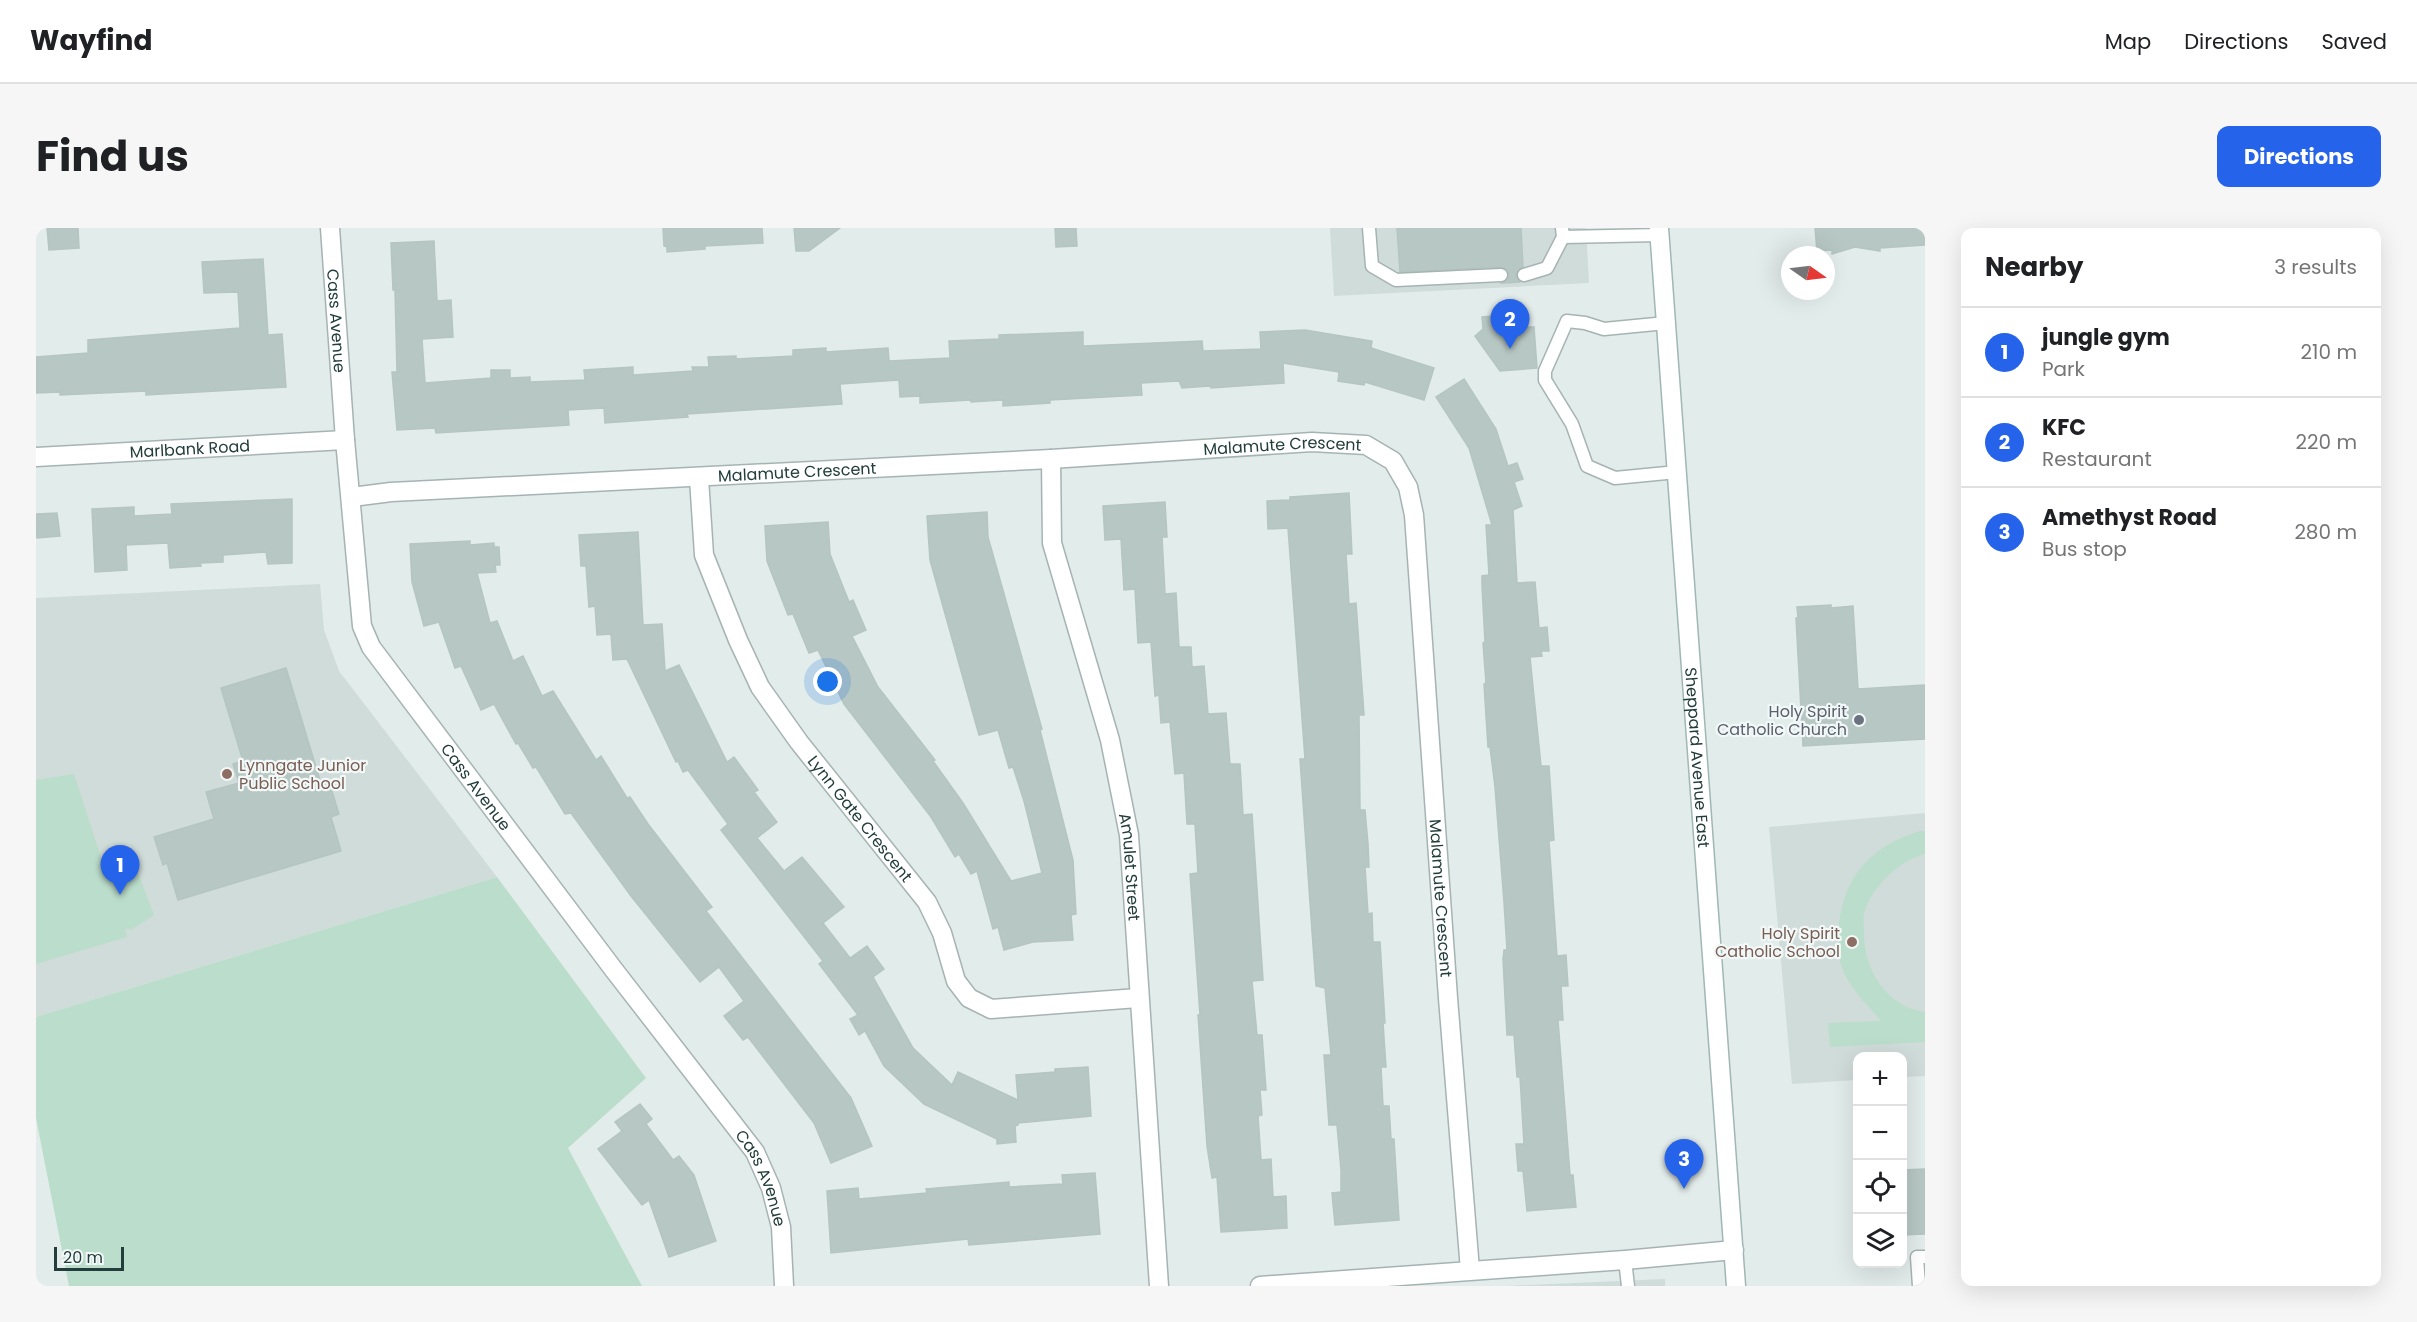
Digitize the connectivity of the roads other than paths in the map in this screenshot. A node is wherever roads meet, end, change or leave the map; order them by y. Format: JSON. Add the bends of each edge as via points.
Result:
{"nodes":[{"id":1,"x":330,"y":228,"type":"edge"},
{"id":2,"x":1369,"y":228,"type":"edge"},
{"id":3,"x":1659,"y":231,"type":"edge"},
{"id":4,"x":1563,"y":232,"type":"edge"},
{"id":5,"x":1501,"y":275,"type":"dead end"},
{"id":6,"x":1524,"y":275,"type":"dead end"},
{"id":7,"x":1666,"y":323,"type":"junction"},
{"id":8,"x":345,"y":440,"type":"junction"},
{"id":9,"x":36,"y":457,"type":"edge"},
{"id":10,"x":1051,"y":459,"type":"junction"},
{"id":11,"x":1677,"y":472,"type":"junction"},
{"id":12,"x":699,"y":478,"type":"junction"},
{"id":13,"x":351,"y":497,"type":"junction"},
{"id":14,"x":1138,"y":998,"type":"junction"},
{"id":15,"x":1734,"y":1250,"type":"junction"},
{"id":16,"x":1925,"y":1257,"type":"edge"},
{"id":17,"x":1625,"y":1260,"type":"junction"},
{"id":18,"x":1470,"y":1270,"type":"junction"},
{"id":19,"x":1286,"y":1285,"type":"edge"},
{"id":20,"x":784,"y":1286,"type":"edge"},
{"id":21,"x":1159,"y":1286,"type":"edge"},
{"id":22,"x":1260,"y":1286,"type":"edge"},
{"id":23,"x":1628,"y":1286,"type":"edge"},
{"id":24,"x":1736,"y":1286,"type":"edge"},
{"id":25,"x":1919,"y":1286,"type":"edge"}],
"edges":[{"from":1,"to":8,"type":"street","name":"Cass Avenue"},
{"from":2,"to":5,"type":"lane","via":[[1372,266],[1396,280]]},
{"from":3,"to":4,"type":"lane"},
{"from":3,"to":7,"type":"street","name":"Sheppard Avenue East"},
{"from":4,"to":6,"type":"lane","via":[[1547,268]]},
{"from":7,"to":11,"type":"street","name":"Sheppard Avenue East"},
{"from":7,"to":11,"type":"lane","via":[[1604,329],[1567,321],[1545,371],[1545,380],[1572,424],[1587,466],[1615,478]]},
{"from":8,"to":9,"type":"street","name":"Marlbank Road"},
{"from":8,"to":13,"type":"street","name":"Cass Avenue"},
{"from":10,"to":12,"type":"street","name":"Malamute Crescent"},
{"from":10,"to":14,"type":"street","name":"Amulet Street","via":[[1052,543],[1110,740],[1129,835]]},
{"from":10,"to":18,"type":"street","name":"Malamute Crescent","via":[[1311,442],[1366,445],[1394,461],[1408,487],[1414,515]]},
{"from":11,"to":15,"type":"street","name":"Sheppard Avenue East"},
{"from":12,"to":13,"type":"street","name":"Malamute Crescent"},
{"from":12,"to":14,"type":"street","name":"Lynn Gate Crescent","via":[[704,555],[760,687],[927,902],[942,933],[956,981],[969,998],[991,1009]]},
{"from":13,"to":20,"type":"street","name":"Cass Avenue","via":[[362,626],[371,647],[755,1152],[771,1188],[781,1227]]},
{"from":14,"to":21,"type":"street","name":"Amulet Street"},
{"from":15,"to":17,"type":"street"},
{"from":15,"to":24,"type":"street","name":"Sheppard Avenue East"},
{"from":16,"to":25,"type":"lane","via":[[1917,1257]]},
{"from":17,"to":18,"type":"street"},
{"from":17,"to":23,"type":"lane"},
{"from":18,"to":19,"type":"street"},
{"from":19,"to":22,"type":"street"}]}
